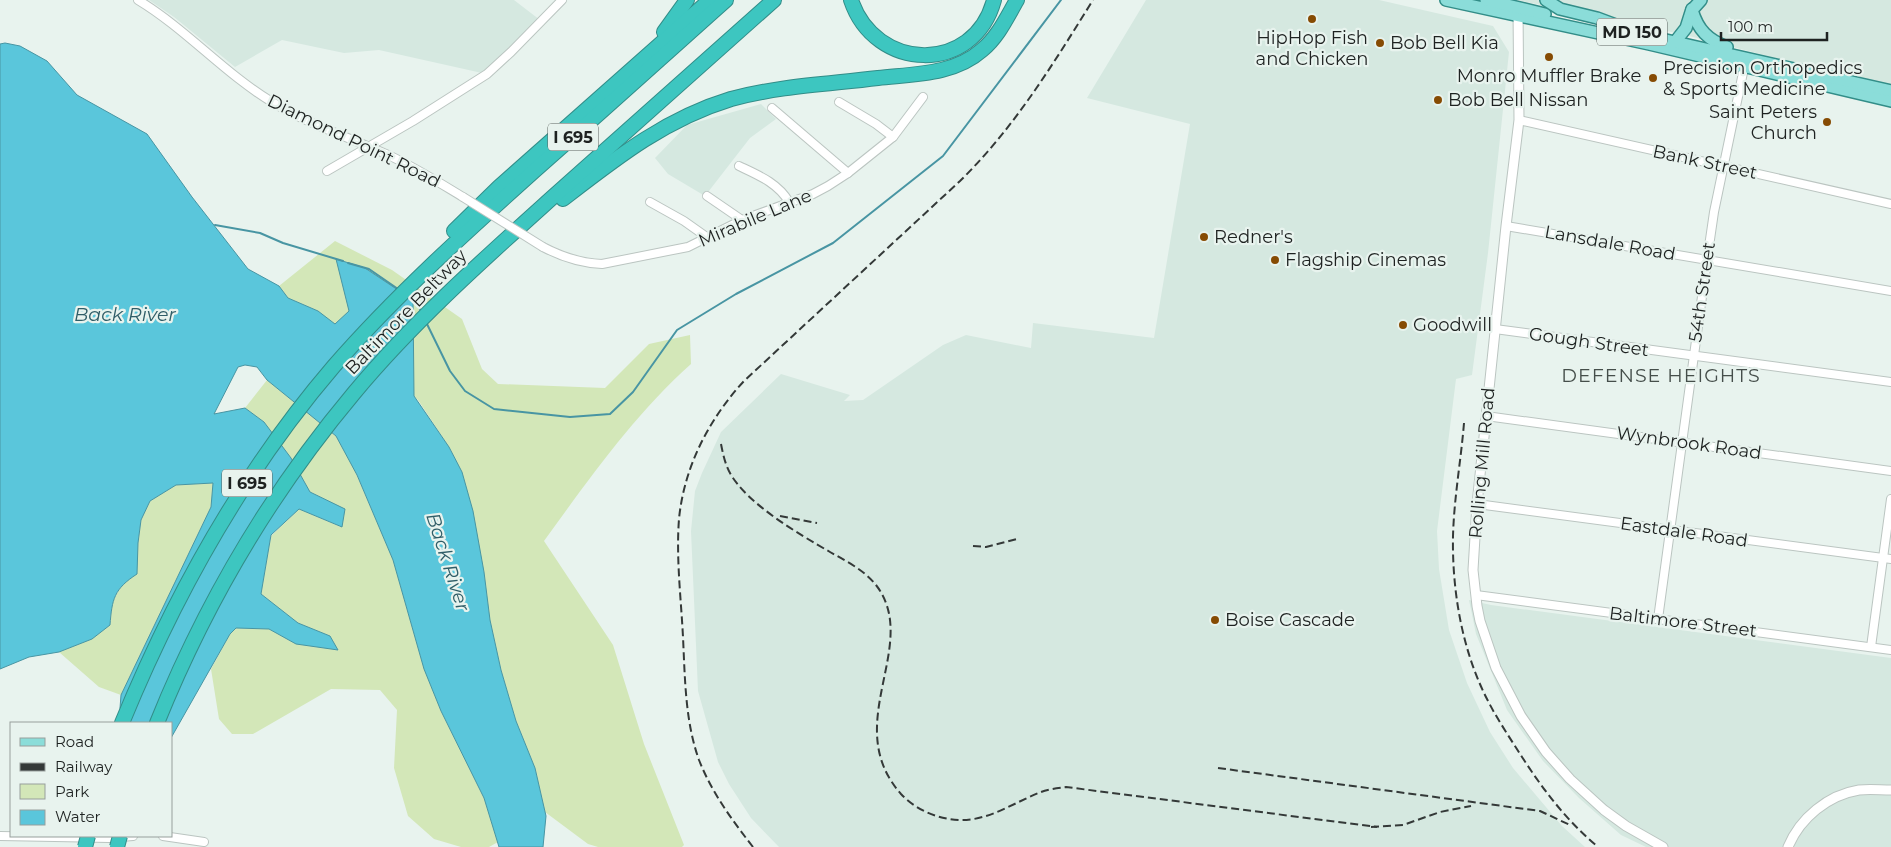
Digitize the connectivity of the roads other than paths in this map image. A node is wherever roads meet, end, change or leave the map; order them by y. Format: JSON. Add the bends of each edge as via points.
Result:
{"nodes":[{"id":1,"x":138,"y":0,"type":"edge"},
{"id":2,"x":562,"y":0,"type":"edge"},
{"id":3,"x":687,"y":0,"type":"edge"},
{"id":4,"x":710,"y":0,"type":"edge"},
{"id":5,"x":726,"y":0,"type":"edge"},
{"id":6,"x":774,"y":0,"type":"edge"},
{"id":7,"x":851,"y":0,"type":"edge"},
{"id":8,"x":994,"y":0,"type":"edge"},
{"id":9,"x":1017,"y":0,"type":"edge"},
{"id":10,"x":1446,"y":0,"type":"edge"},
{"id":11,"x":1486,"y":0,"type":"edge"},
{"id":12,"x":1546,"y":0,"type":"edge"},
{"id":13,"x":1701,"y":0,"type":"edge"},
{"id":14,"x":1693,"y":5,"type":"edge"},
{"id":15,"x":1519,"y":8,"type":"edge"},
{"id":16,"x":1640,"y":34,"type":"junction"},
{"id":17,"x":1676,"y":42,"type":"junction"},
{"id":18,"x":1649,"y":44,"type":"junction"},
{"id":19,"x":1745,"y":61,"type":"junction"},
{"id":20,"x":1891,"y":91,"type":"edge"},
{"id":21,"x":923,"y":98,"type":"dead end"},
{"id":22,"x":1891,"y":101,"type":"edge"},
{"id":23,"x":838,"y":102,"type":"dead end"},
{"id":24,"x":592,"y":104,"type":"junction"},
{"id":25,"x":772,"y":108,"type":"dead end"},
{"id":26,"x":1519,"y":120,"type":"junction"},
{"id":27,"x":893,"y":137,"type":"junction"},
{"id":28,"x":367,"y":146,"type":"junction"},
{"id":29,"x":739,"y":166,"type":"dead end"},
{"id":30,"x":1723,"y":166,"type":"junction"},
{"id":31,"x":327,"y":171,"type":"dead end"},
{"id":32,"x":848,"y":173,"type":"junction"},
{"id":33,"x":707,"y":196,"type":"dead end"},
{"id":34,"x":650,"y":202,"type":"dead end"},
{"id":35,"x":790,"y":202,"type":"junction"},
{"id":36,"x":1891,"y":204,"type":"edge"},
{"id":37,"x":742,"y":220,"type":"junction"},
{"id":38,"x":1506,"y":226,"type":"junction"},
{"id":39,"x":708,"y":238,"type":"junction"},
{"id":40,"x":492,"y":252,"type":"junction"},
{"id":41,"x":554,"y":252,"type":"joint"},
{"id":42,"x":1707,"y":260,"type":"junction"},
{"id":43,"x":417,"y":273,"type":"junction"},
{"id":44,"x":1891,"y":292,"type":"edge"},
{"id":45,"x":1495,"y":329,"type":"junction"},
{"id":46,"x":1693,"y":356,"type":"junction"},
{"id":47,"x":1891,"y":382,"type":"edge"},
{"id":48,"x":1486,"y":416,"type":"junction"},
{"id":49,"x":1682,"y":442,"type":"junction"},
{"id":50,"x":1891,"y":471,"type":"edge"},
{"id":51,"x":1891,"y":499,"type":"edge"},
{"id":52,"x":1477,"y":504,"type":"junction"},
{"id":53,"x":1670,"y":531,"type":"junction"},
{"id":54,"x":1887,"y":558,"type":"edge"},
{"id":55,"x":1476,"y":595,"type":"junction"},
{"id":56,"x":1658,"y":619,"type":"junction"},
{"id":57,"x":1871,"y":647,"type":"junction"},
{"id":58,"x":1891,"y":650,"type":"edge"},
{"id":59,"x":122,"y":722,"type":"edge"},
{"id":60,"x":157,"y":722,"type":"edge"},
{"id":61,"x":1891,"y":790,"type":"edge"},
{"id":62,"x":54,"y":837,"type":"edge"},
{"id":63,"x":120,"y":837,"type":"edge"},
{"id":64,"x":169,"y":837,"type":"edge"},
{"id":65,"x":204,"y":842,"type":"dead end"},
{"id":66,"x":1664,"y":847,"type":"edge"},
{"id":67,"x":1788,"y":847,"type":"edge"}],
"edges":[{"from":1,"to":28,"type":"street","name":"Diamond Point Road","via":[[264,97],[310,123]]},
{"from":2,"to":28,"type":"street","via":[[487,74]]},
{"from":3,"to":24,"type":"highway","via":[[671,23]]},
{"from":4,"to":24,"type":"highway"},
{"from":5,"to":43,"type":"highway","name":"Baltimore Beltway","number":"I 695"},
{"from":6,"to":40,"type":"highway","name":"Baltimore Beltway","number":"I 695"},
{"from":7,"to":8,"type":"highway","via":[[856,14],[874,37],[896,50],[921,55],[937,54],[963,44],[980,28]]},
{"from":9,"to":40,"type":"highway","via":[[988,44],[959,65],[926,73],[761,92],[732,99],[676,121],[632,147]]},
{"from":10,"to":15,"type":"main road","number":"MD 150"},
{"from":11,"to":15,"type":"main road","number":"MD 150"},
{"from":12,"to":16,"type":"main road","via":[[1560,9]]},
{"from":13,"to":14,"type":"main road"},
{"from":14,"to":17,"type":"main road","via":[[1686,28]]},
{"from":14,"to":19,"type":"main road","via":[[1696,21],[1708,38],[1738,51]]},
{"from":15,"to":16,"type":"main road","number":"MD 150"},
{"from":15,"to":18,"type":"main road","number":"MD 150"},
{"from":15,"to":26,"type":"street","name":"Rolling Mill Road"},
{"from":16,"to":17,"type":"main road","number":"MD 150"},
{"from":17,"to":18,"type":"main road"},
{"from":17,"to":19,"type":"main road","number":"MD 150"},
{"from":18,"to":19,"type":"main road","number":"MD 150"},
{"from":19,"to":20,"type":"main road","number":"MD 150"},
{"from":19,"to":22,"type":"main road","number":"MD 150"},
{"from":19,"to":30,"type":"street","name":"54th Street"},
{"from":21,"to":27,"type":"street","name":"Mirabile Lane"},
{"from":23,"to":27,"type":"street"},
{"from":24,"to":43,"type":"highway","via":[[499,187]]},
{"from":25,"to":32,"type":"street"},
{"from":26,"to":30,"type":"street","name":"Bank Street"},
{"from":26,"to":38,"type":"street","name":"Rolling Mill Road"},
{"from":27,"to":32,"type":"street","name":"Mirabile Lane"},
{"from":28,"to":31,"type":"street"},
{"from":28,"to":41,"type":"street","name":"Diamond Point Road","bridge":true,"via":[[405,163]]},
{"from":29,"to":35,"type":"street","via":[[782,190]]},
{"from":30,"to":36,"type":"street","name":"Bank Street"},
{"from":30,"to":42,"type":"street","name":"54th Street"},
{"from":32,"to":35,"type":"street","name":"Mirabile Lane","via":[[817,192]]},
{"from":33,"to":37,"type":"street"},
{"from":34,"to":39,"type":"street"},
{"from":35,"to":37,"type":"street","name":"Mirabile Lane"},
{"from":37,"to":39,"type":"street","name":"Mirabile Lane"},
{"from":38,"to":42,"type":"street","name":"Lansdale Road"},
{"from":38,"to":45,"type":"street","name":"Rolling Mill Road"},
{"from":39,"to":41,"type":"street","name":"Mirabile Lane","via":[[688,247],[612,263],[589,263]]},
{"from":40,"to":60,"type":"highway","name":"Baltimore Beltway","number":"I 695","via":[[385,356],[285,482],[215,598]]},
{"from":42,"to":44,"type":"street","name":"Lansdale Road"},
{"from":42,"to":46,"type":"street","name":"54th Street"},
{"from":43,"to":59,"type":"highway","name":"Baltimore Beltway","number":"I 695","via":[[332,368],[282,432],[212,538],[163,628]]},
{"from":45,"to":46,"type":"street","name":"Gough Street"},
{"from":45,"to":48,"type":"street","name":"Rolling Mill Road"},
{"from":46,"to":47,"type":"street","name":"Gough Street"},
{"from":46,"to":49,"type":"street","name":"54th Street"},
{"from":48,"to":49,"type":"street","name":"Wynbrook Road"},
{"from":48,"to":52,"type":"street","name":"Rolling Mill Road"},
{"from":49,"to":50,"type":"street","name":"Wynbrook Road"},
{"from":49,"to":53,"type":"street","name":"54th Street"},
{"from":51,"to":54,"type":"street"},
{"from":52,"to":53,"type":"street","name":"Eastdale Road"},
{"from":52,"to":55,"type":"street","name":"Rolling Mill Road","via":[[1473,570]]},
{"from":53,"to":54,"type":"street","name":"Eastdale Road"},
{"from":53,"to":56,"type":"street","name":"54th Street"},
{"from":54,"to":57,"type":"street"},
{"from":55,"to":56,"type":"street","name":"Baltimore Street"},
{"from":55,"to":66,"type":"street","name":"Rolling Mill Road","via":[[1480,621],[1496,668],[1521,716],[1546,752],[1604,810]]},
{"from":56,"to":57,"type":"street","name":"Baltimore Street"},
{"from":57,"to":58,"type":"street","name":"Baltimore Street"},
{"from":61,"to":67,"type":"street","via":[[1858,790],[1833,800],[1809,814]]},
{"from":62,"to":63,"type":"street"},
{"from":64,"to":65,"type":"street"}]}
